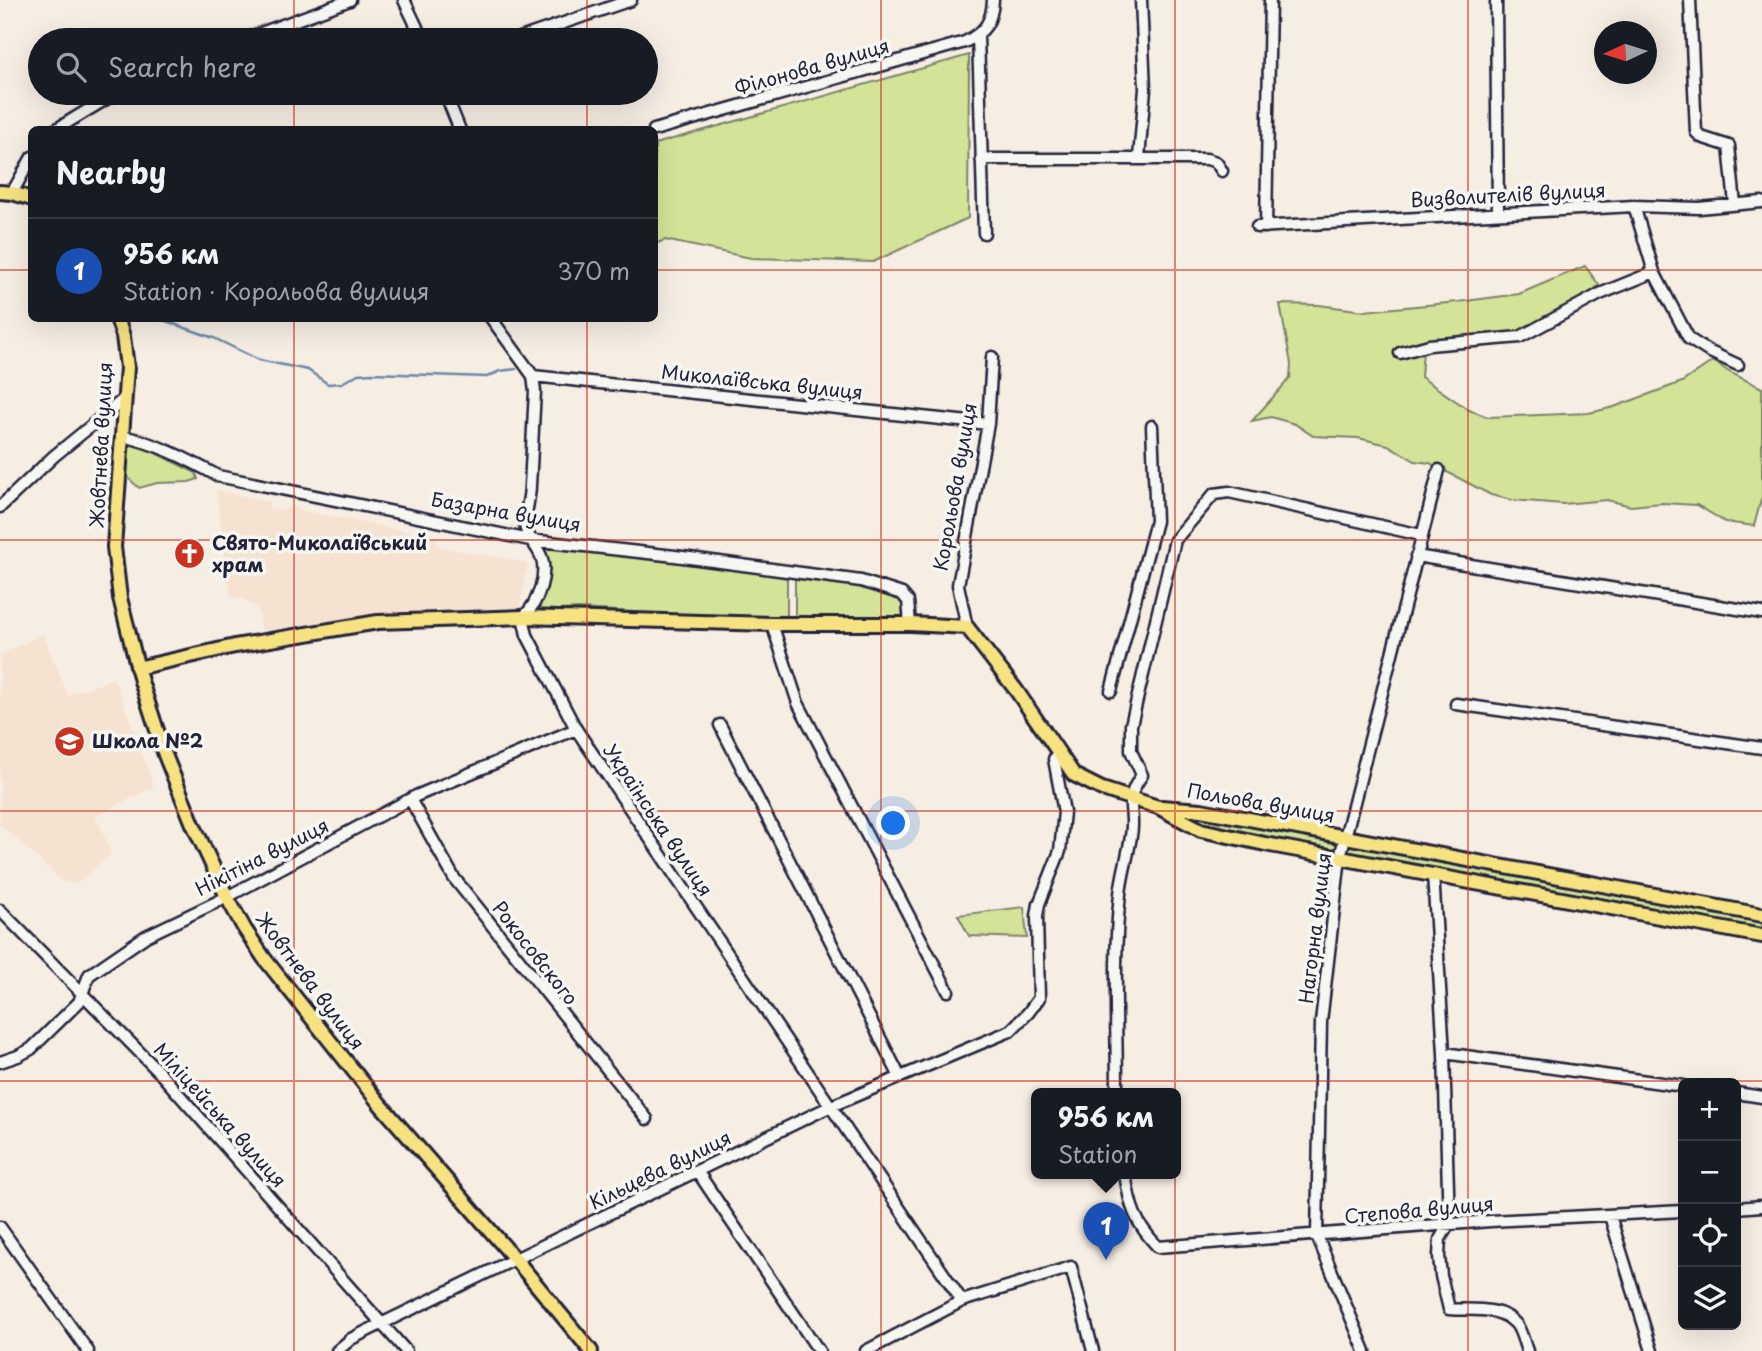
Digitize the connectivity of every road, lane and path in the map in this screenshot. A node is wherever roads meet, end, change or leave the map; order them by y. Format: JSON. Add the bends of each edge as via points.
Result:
{"nodes":[{"id":1,"x":350,"y":0,"type":"edge"},
{"id":2,"x":404,"y":0,"type":"edge"},
{"id":3,"x":631,"y":0,"type":"edge"},
{"id":4,"x":993,"y":0,"type":"edge"},
{"id":5,"x":1141,"y":0,"type":"edge"},
{"id":6,"x":1270,"y":0,"type":"edge"},
{"id":7,"x":1496,"y":0,"type":"edge"},
{"id":8,"x":1690,"y":0,"type":"edge"},
{"id":9,"x":274,"y":28,"type":"edge"},
{"id":10,"x":417,"y":28,"type":"edge"},
{"id":11,"x":549,"y":28,"type":"edge"},
{"id":12,"x":978,"y":36,"type":"junction"},
{"id":13,"x":96,"y":105,"type":"edge"},
{"id":14,"x":450,"y":105,"type":"edge"},
{"id":15,"x":62,"y":126,"type":"edge"},
{"id":16,"x":458,"y":126,"type":"edge"},
{"id":17,"x":658,"y":129,"type":"edge"},
{"id":18,"x":1139,"y":158,"type":"junction"},
{"id":19,"x":981,"y":159,"type":"junction"},
{"id":20,"x":28,"y":162,"type":"edge"},
{"id":21,"x":1222,"y":170,"type":"dead end"},
{"id":22,"x":6,"y":192,"type":"edge"},
{"id":23,"x":28,"y":198,"type":"edge"},
{"id":24,"x":1762,"y":202,"type":"edge"},
{"id":25,"x":1735,"y":204,"type":"junction"},
{"id":26,"x":1634,"y":206,"type":"junction"},
{"id":27,"x":1499,"y":213,"type":"junction"},
{"id":28,"x":984,"y":233,"type":"dead end"},
{"id":29,"x":1654,"y":272,"type":"junction"},
{"id":30,"x":118,"y":322,"type":"edge"},
{"id":31,"x":494,"y":322,"type":"edge"},
{"id":32,"x":1400,"y":353,"type":"dead end"},
{"id":33,"x":992,"y":357,"type":"dead end"},
{"id":34,"x":1738,"y":365,"type":"dead end"},
{"id":35,"x":533,"y":376,"type":"junction"},
{"id":36,"x":124,"y":400,"type":"junction"},
{"id":37,"x":988,"y":424,"type":"junction"},
{"id":38,"x":1152,"y":426,"type":"dead end"},
{"id":39,"x":122,"y":436,"type":"junction"},
{"id":40,"x":1439,"y":470,"type":"dead end"},
{"id":41,"x":0,"y":507,"type":"edge"},
{"id":42,"x":1421,"y":535,"type":"junction"},
{"id":43,"x":530,"y":540,"type":"junction"},
{"id":44,"x":1416,"y":556,"type":"junction"},
{"id":45,"x":1762,"y":613,"type":"edge"},
{"id":46,"x":523,"y":617,"type":"junction"},
{"id":47,"x":772,"y":624,"type":"junction"},
{"id":48,"x":910,"y":624,"type":"junction"},
{"id":49,"x":967,"y":627,"type":"junction"},
{"id":50,"x":137,"y":668,"type":"junction"},
{"id":51,"x":1111,"y":691,"type":"dead end"},
{"id":52,"x":1456,"y":704,"type":"dead end"},
{"id":53,"x":720,"y":725,"type":"dead end"},
{"id":54,"x":576,"y":729,"type":"junction"},
{"id":55,"x":1762,"y":748,"type":"edge"},
{"id":56,"x":1058,"y":754,"type":"junction"},
{"id":57,"x":1130,"y":798,"type":"junction"},
{"id":58,"x":410,"y":799,"type":"junction"},
{"id":59,"x":1157,"y":807,"type":"junction"},
{"id":60,"x":1345,"y":837,"type":"junction"},
{"id":61,"x":1340,"y":857,"type":"junction"},
{"id":62,"x":1433,"y":874,"type":"junction"},
{"id":63,"x":227,"y":897,"type":"junction"},
{"id":64,"x":0,"y":910,"type":"edge"},
{"id":65,"x":1762,"y":915,"type":"edge"},
{"id":66,"x":1762,"y":936,"type":"edge"},
{"id":67,"x":948,"y":991,"type":"dead end"},
{"id":68,"x":82,"y":992,"type":"junction"},
{"id":69,"x":1444,"y":1053,"type":"junction"},
{"id":70,"x":0,"y":1062,"type":"edge"},
{"id":71,"x":900,"y":1077,"type":"junction"},
{"id":72,"x":1678,"y":1085,"type":"edge"},
{"id":73,"x":1117,"y":1088,"type":"edge"},
{"id":74,"x":1741,"y":1094,"type":"edge"},
{"id":75,"x":1762,"y":1097,"type":"edge"},
{"id":76,"x":829,"y":1107,"type":"junction"},
{"id":77,"x":647,"y":1119,"type":"dead end"},
{"id":78,"x":697,"y":1171,"type":"junction"},
{"id":79,"x":1126,"y":1179,"type":"edge"},
{"id":80,"x":1762,"y":1206,"type":"edge"},
{"id":81,"x":1741,"y":1208,"type":"edge"},
{"id":82,"x":1678,"y":1211,"type":"edge"},
{"id":83,"x":1610,"y":1216,"type":"junction"},
{"id":84,"x":1449,"y":1224,"type":"junction"},
{"id":85,"x":0,"y":1227,"type":"edge"},
{"id":86,"x":1317,"y":1236,"type":"junction"},
{"id":87,"x":516,"y":1260,"type":"junction"},
{"id":88,"x":962,"y":1301,"type":"junction"},
{"id":89,"x":383,"y":1323,"type":"junction"},
{"id":90,"x":88,"y":1351,"type":"edge"},
{"id":91,"x":337,"y":1351,"type":"edge"},
{"id":92,"x":406,"y":1351,"type":"edge"},
{"id":93,"x":591,"y":1351,"type":"edge"},
{"id":94,"x":819,"y":1351,"type":"edge"},
{"id":95,"x":866,"y":1351,"type":"edge"},
{"id":96,"x":1093,"y":1351,"type":"edge"},
{"id":97,"x":1365,"y":1351,"type":"edge"},
{"id":98,"x":1527,"y":1351,"type":"edge"},
{"id":99,"x":1652,"y":1351,"type":"edge"}],
"edges":[{"from":1,"to":9,"type":"street"},
{"from":2,"to":10,"type":"street"},
{"from":3,"to":11,"type":"street"},
{"from":4,"to":12,"type":"street","via":[[990,21]]},
{"from":5,"to":18,"type":"street","via":[[1145,89]]},
{"from":6,"to":27,"type":"street","name":"Визволителів вулиця","via":[[1261,227]]},
{"from":7,"to":27,"type":"street"},
{"from":8,"to":25,"type":"street","via":[[1696,132],[1729,146]]},
{"from":12,"to":17,"type":"street","name":"Філонова вулиця"},
{"from":12,"to":19,"type":"street"},
{"from":13,"to":15,"type":"street"},
{"from":14,"to":16,"type":"street"},
{"from":18,"to":19,"type":"street"},
{"from":18,"to":21,"type":"street","via":[[1207,159]]},
{"from":19,"to":28,"type":"street"},
{"from":20,"to":22,"type":"street"},
{"from":22,"to":23,"type":"main road"},
{"from":24,"to":25,"type":"street","name":"Визволителів вулиця"},
{"from":25,"to":26,"type":"street","name":"Визволителів вулиця"},
{"from":26,"to":27,"type":"street","name":"Визволителів вулиця"},
{"from":26,"to":29,"type":"street"},
{"from":29,"to":32,"type":"street","via":[[1600,294],[1520,337],[1429,345]]},
{"from":29,"to":34,"type":"street","via":[[1689,339]]},
{"from":30,"to":36,"type":"main road","name":"Жовтнева вулиця","via":[[125,351]]},
{"from":31,"to":35,"type":"street"},
{"from":33,"to":37,"type":"street","name":"Корольова вулиця"},
{"from":35,"to":37,"type":"street","name":"Миколаївська вулиця"},
{"from":35,"to":43,"type":"street","via":[[525,526]]},
{"from":36,"to":39,"type":"main road","name":"Жовтнева вулиця"},
{"from":36,"to":41,"type":"street"},
{"from":37,"to":49,"type":"street","name":"Корольова вулиця","via":[[958,585]]},
{"from":38,"to":51,"type":"street","via":[[1156,522]]},
{"from":39,"to":43,"type":"street","name":"Базарна вулиця","via":[[142,440],[218,475]]},
{"from":39,"to":50,"type":"main road","name":"Жовтнева вулиця","via":[[114,560]]},
{"from":40,"to":42,"type":"street","name":"Нагорна вулиця"},
{"from":42,"to":44,"type":"street","name":"Нагорна вулиця"},
{"from":42,"to":57,"type":"street","via":[[1229,492],[1214,494],[1175,540],[1131,724],[1131,751],[1142,775]]},
{"from":43,"to":46,"type":"street","via":[[541,555],[542,573],[533,608]]},
{"from":43,"to":48,"type":"street","name":"Базарна вулиця","via":[[861,581],[902,594],[908,601]]},
{"from":44,"to":45,"type":"street"},
{"from":44,"to":60,"type":"street","name":"Нагорна вулиця"},
{"from":46,"to":47,"type":"main road"},
{"from":46,"to":50,"type":"main road","via":[[378,622]]},
{"from":46,"to":54,"type":"street","name":"Українська вулиця","via":[[527,635]]},
{"from":47,"to":48,"type":"main road"},
{"from":47,"to":67,"type":"street","via":[[798,703]]},
{"from":48,"to":49,"type":"main road"},
{"from":49,"to":56,"type":"main road","name":"Корольова вулиця"},
{"from":50,"to":63,"type":"main road","name":"Жовтнева вулиця","via":[[165,755]]},
{"from":52,"to":55,"type":"street"},
{"from":53,"to":71,"type":"street"},
{"from":54,"to":58,"type":"street","name":"Нікітіна вулиця"},
{"from":54,"to":76,"type":"street","name":"Українська вулиця"},
{"from":56,"to":57,"type":"main road","name":"Корольова вулиця","via":[[1074,775]]},
{"from":56,"to":71,"type":"street","name":"Кільцева вулиця","via":[[1054,769],[1063,812],[1060,851],[1037,916],[1039,998],[1005,1032]]},
{"from":57,"to":59,"type":"main road","name":"Корольова вулиця"},
{"from":57,"to":73,"type":"street","via":[[1132,832],[1120,892]]},
{"from":58,"to":63,"type":"street","name":"Нікітіна вулиця"},
{"from":58,"to":77,"type":"street","name":"Рокосовского","via":[[454,878]]},
{"from":59,"to":60,"type":"main road","name":"Польова вулиця","via":[[1200,810]]},
{"from":59,"to":61,"type":"main road","name":"Польова вулиця","via":[[1201,830]]},
{"from":60,"to":61,"type":"street","name":"Нагорна вулиця"},
{"from":60,"to":65,"type":"main road","name":"Польова вулиця"},
{"from":61,"to":62,"type":"main road","name":"Польова вулиця"},
{"from":61,"to":86,"type":"street","name":"Нагорна вулиця","via":[[1321,1022]]},
{"from":62,"to":66,"type":"main road","name":"Польова вулиця"},
{"from":62,"to":69,"type":"street"},
{"from":63,"to":68,"type":"street","name":"Нікітіна вулиця","via":[[126,949],[89,975]]},
{"from":63,"to":87,"type":"main road","name":"Жовтнева вулиця","via":[[264,958],[380,1104]]},
{"from":64,"to":68,"type":"street","name":"Міліцейська вулиця"},
{"from":68,"to":70,"type":"street","name":"Нікітіна вулиця","via":[[79,1002],[31,1049]]},
{"from":68,"to":89,"type":"street","name":"Міліцейська вулиця"},
{"from":69,"to":72,"type":"street"},
{"from":69,"to":84,"type":"street"},
{"from":71,"to":76,"type":"street","name":"Кільцева вулиця"},
{"from":74,"to":75,"type":"street"},
{"from":76,"to":78,"type":"street","name":"Кільцева вулиця"},
{"from":76,"to":88,"type":"street","name":"Українська вулиця"},
{"from":78,"to":87,"type":"street","name":"Кільцева вулиця"},
{"from":78,"to":94,"type":"street"},
{"from":79,"to":86,"type":"street","name":"Степова вулиця","via":[[1140,1228],[1158,1247]]},
{"from":80,"to":81,"type":"street"},
{"from":82,"to":83,"type":"street","name":"Степова вулиця"},
{"from":83,"to":84,"type":"street","name":"Степова вулиця"},
{"from":83,"to":99,"type":"street"},
{"from":84,"to":86,"type":"street","name":"Степова вулиця"},
{"from":84,"to":98,"type":"street","via":[[1440,1239],[1439,1256],[1449,1308],[1501,1314],[1516,1325]]},
{"from":85,"to":90,"type":"street"},
{"from":86,"to":97,"type":"street","name":"Нагорна вулиця"},
{"from":87,"to":89,"type":"street","name":"Кільцева вулиця"},
{"from":87,"to":93,"type":"main road","name":"Жовтнева вулиця"},
{"from":88,"to":95,"type":"street"},
{"from":88,"to":96,"type":"street","via":[[1071,1267]]},
{"from":89,"to":91,"type":"street","name":"Кільцева вулиця"},
{"from":89,"to":92,"type":"street","name":"Міліцейська вулиця"}]}
